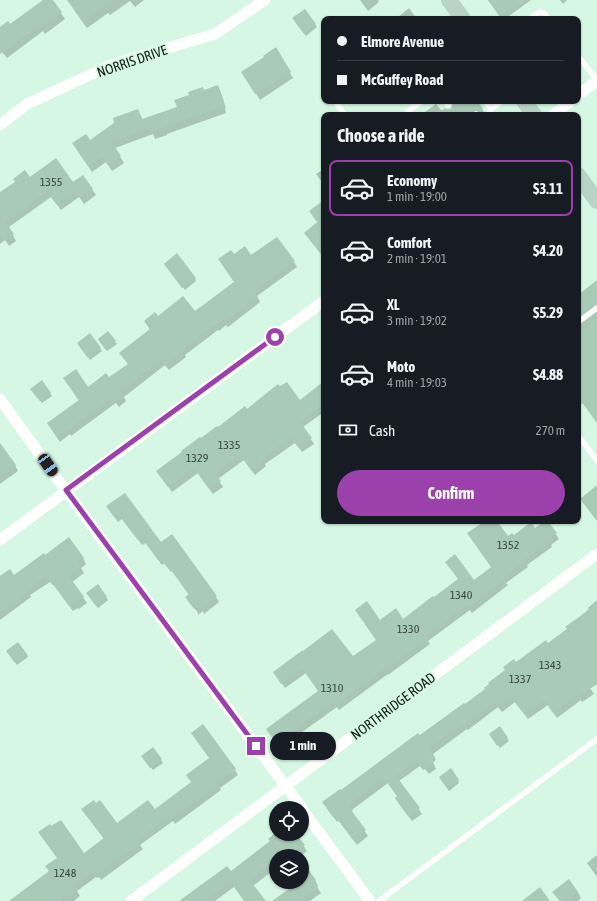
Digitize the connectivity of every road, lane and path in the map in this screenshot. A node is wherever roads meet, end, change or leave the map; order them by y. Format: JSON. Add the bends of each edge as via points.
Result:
{"nodes":[{"id":1,"x":265,"y":0,"type":"edge"},
{"id":2,"x":449,"y":0,"type":"edge"},
{"id":3,"x":461,"y":16,"type":"edge"},
{"id":4,"x":533,"y":16,"type":"edge"},
{"id":5,"x":546,"y":16,"type":"edge"},
{"id":6,"x":581,"y":60,"type":"edge"},
{"id":7,"x":597,"y":80,"type":"edge"},
{"id":8,"x":581,"y":93,"type":"edge"},
{"id":9,"x":337,"y":104,"type":"edge"},
{"id":10,"x":418,"y":104,"type":"edge"},
{"id":11,"x":488,"y":104,"type":"edge"},
{"id":12,"x":498,"y":104,"type":"edge"},
{"id":13,"x":567,"y":104,"type":"edge"},
{"id":14,"x":492,"y":109,"type":"junction"},
{"id":15,"x":408,"y":111,"type":"dead end"},
{"id":16,"x":344,"y":112,"type":"edge"},
{"id":17,"x":490,"y":112,"type":"edge"},
{"id":18,"x":557,"y":112,"type":"edge"},
{"id":19,"x":0,"y":124,"type":"edge"},
{"id":20,"x":582,"y":184,"type":"edge"},
{"id":21,"x":597,"y":201,"type":"edge"},
{"id":22,"x":321,"y":302,"type":"edge"},
{"id":23,"x":597,"y":308,"type":"edge"},
{"id":24,"x":581,"y":320,"type":"edge"},
{"id":25,"x":0,"y":399,"type":"edge"},
{"id":26,"x":581,"y":439,"type":"edge"},
{"id":27,"x":597,"y":461,"type":"edge"},
{"id":28,"x":66,"y":490,"type":"junction"},
{"id":29,"x":0,"y":540,"type":"edge"},
{"id":30,"x":597,"y":554,"type":"edge"},
{"id":31,"x":597,"y":739,"type":"edge"},
{"id":32,"x":286,"y":786,"type":"junction"},
{"id":33,"x":297,"y":801,"type":"edge"},
{"id":34,"x":309,"y":818,"type":"edge"},
{"id":35,"x":131,"y":901,"type":"edge"},
{"id":36,"x":370,"y":901,"type":"edge"},
{"id":37,"x":379,"y":901,"type":"edge"}],
"edges":[{"from":1,"to":19,"type":"street","name":"NORRIS DRIVE","via":[[215,34],[114,64],[27,104]]},
{"from":2,"to":3,"type":"main road"},
{"from":4,"to":5,"type":"lane","via":[[539,12]]},
{"from":6,"to":7,"type":"lane"},
{"from":7,"to":8,"type":"street"},
{"from":9,"to":16,"type":"lane"},
{"from":10,"to":15,"type":"lane"},
{"from":11,"to":14,"type":"lane"},
{"from":12,"to":14,"type":"lane"},
{"from":13,"to":18,"type":"street"},
{"from":14,"to":17,"type":"lane"},
{"from":20,"to":21,"type":"main road"},
{"from":22,"to":28,"type":"street"},
{"from":23,"to":24,"type":"lane"},
{"from":25,"to":28,"type":"street"},
{"from":26,"to":27,"type":"lane"},
{"from":28,"to":29,"type":"street"},
{"from":28,"to":32,"type":"street"},
{"from":30,"to":32,"type":"street","name":"NORTHRIDGE ROAD"},
{"from":31,"to":37,"type":"lane"},
{"from":32,"to":33,"type":"street"},
{"from":32,"to":35,"type":"street","name":"NORTHRIDGE ROAD"},
{"from":34,"to":36,"type":"street"}]}
